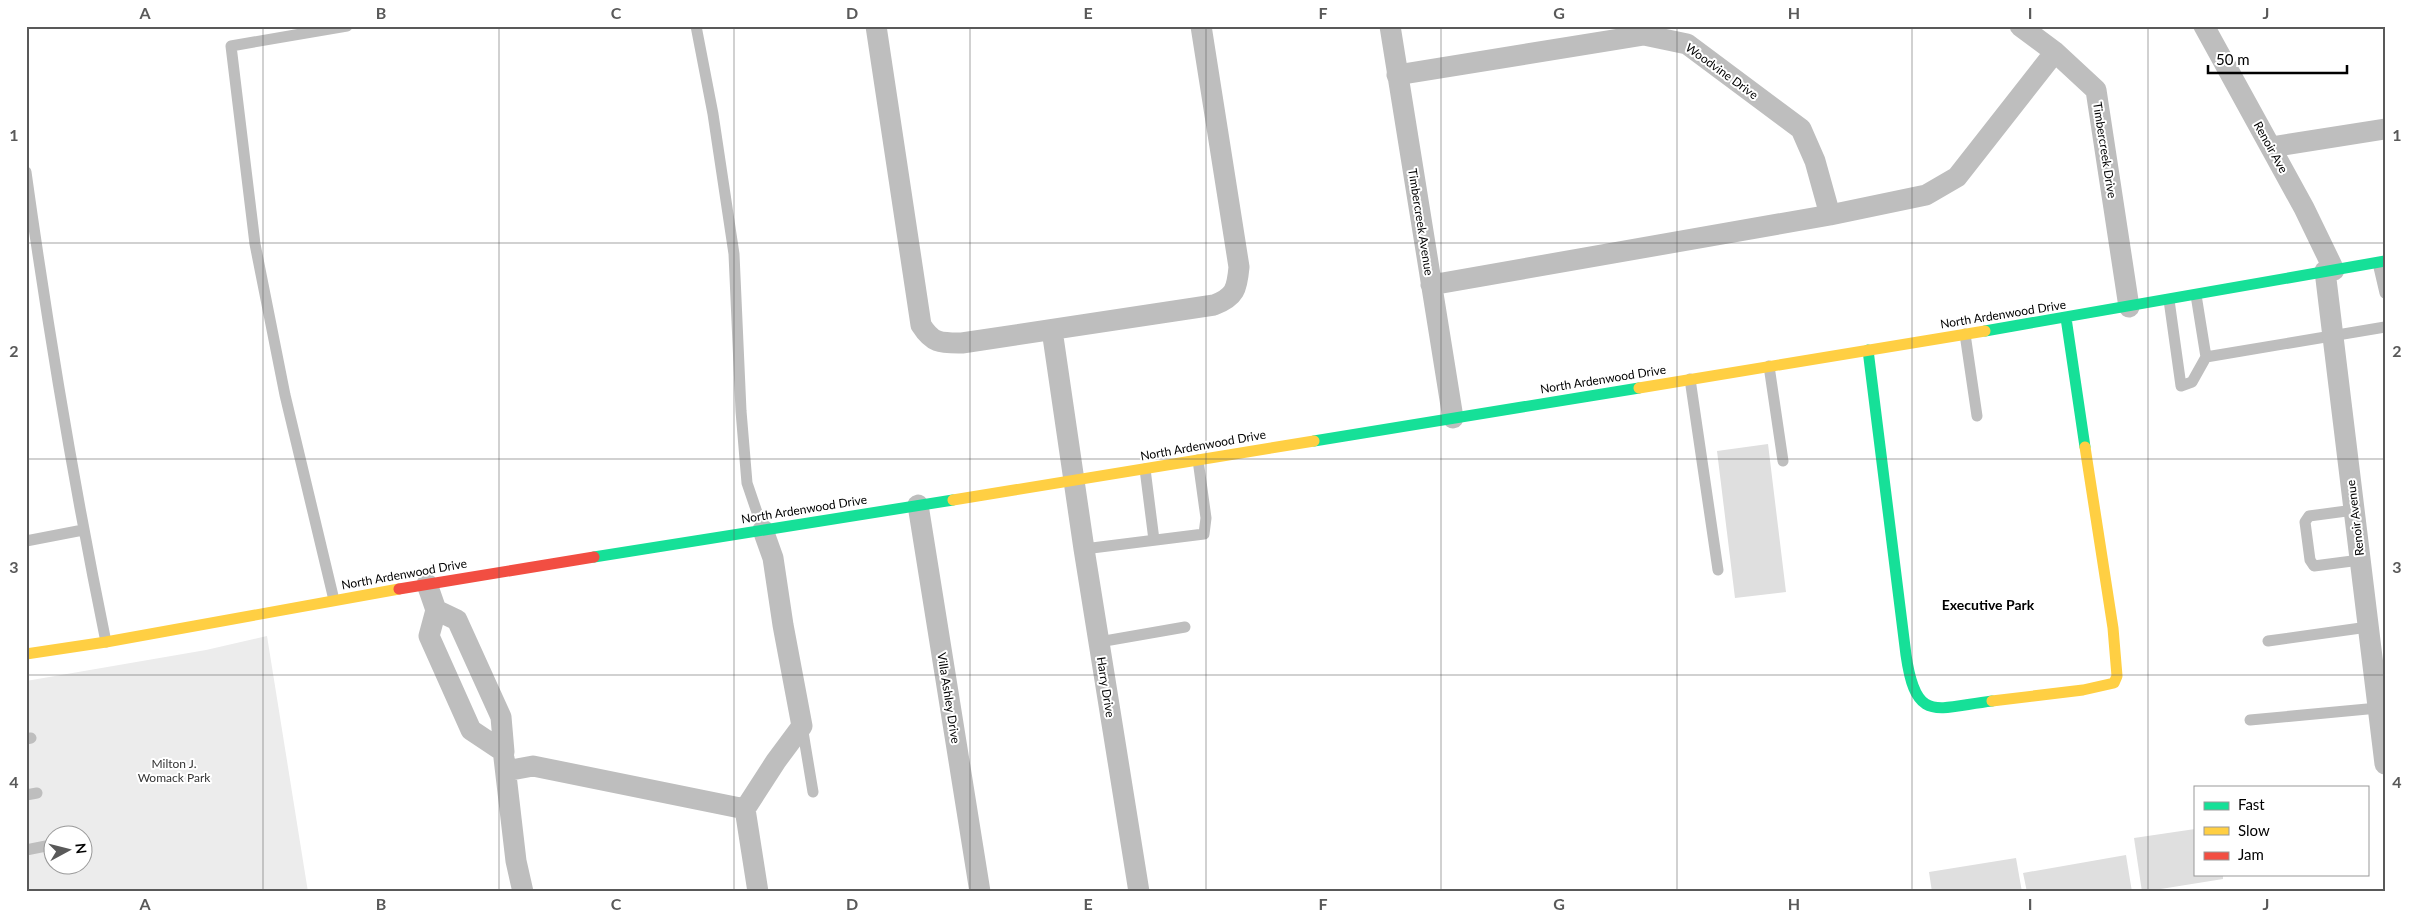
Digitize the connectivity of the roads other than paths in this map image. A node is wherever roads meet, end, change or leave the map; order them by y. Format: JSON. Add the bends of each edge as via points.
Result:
{"nodes":[{"id":1,"x":347,"y":26,"type":"edge"},
{"id":2,"x":696,"y":26,"type":"edge"},
{"id":3,"x":876,"y":26,"type":"edge"},
{"id":4,"x":1201,"y":26,"type":"edge"},
{"id":5,"x":1390,"y":26,"type":"edge"},
{"id":6,"x":2020,"y":26,"type":"edge"},
{"id":7,"x":2204,"y":26,"type":"edge"},
{"id":8,"x":2055,"y":52,"type":"junction"},
{"id":9,"x":1397,"y":75,"type":"junction"},
{"id":10,"x":2385,"y":129,"type":"edge"},
{"id":11,"x":2271,"y":146,"type":"junction"},
{"id":12,"x":26,"y":172,"type":"edge"},
{"id":13,"x":1830,"y":215,"type":"junction"},
{"id":14,"x":2382,"y":262,"type":"edge"},
{"id":15,"x":2329,"y":270,"type":"junction"},
{"id":16,"x":1431,"y":285,"type":"junction"},
{"id":17,"x":2385,"y":293,"type":"edge"},
{"id":18,"x":2196,"y":295,"type":"junction"},
{"id":19,"x":2169,"y":300,"type":"junction"},
{"id":20,"x":2129,"y":308,"type":"junction"},
{"id":21,"x":2066,"y":318,"type":"junction"},
{"id":22,"x":2385,"y":327,"type":"edge"},
{"id":23,"x":1052,"y":330,"type":"junction"},
{"id":24,"x":1965,"y":334,"type":"junction"},
{"id":25,"x":2332,"y":336,"type":"junction"},
{"id":26,"x":1868,"y":350,"type":"junction"},
{"id":27,"x":2206,"y":357,"type":"junction"},
{"id":28,"x":1770,"y":366,"type":"junction"},
{"id":29,"x":1690,"y":379,"type":"junction"},
{"id":30,"x":1977,"y":416,"type":"dead end"},
{"id":31,"x":1453,"y":418,"type":"junction"},
{"id":32,"x":1198,"y":460,"type":"junction"},
{"id":33,"x":1783,"y":461,"type":"dead end"},
{"id":34,"x":1145,"y":469,"type":"junction"},
{"id":35,"x":1074,"y":481,"type":"junction"},
{"id":36,"x":1204,"y":504,"type":"junction"},
{"id":37,"x":918,"y":505,"type":"junction"},
{"id":38,"x":1192,"y":506,"type":"dead end"},
{"id":39,"x":2354,"y":510,"type":"junction"},
{"id":40,"x":83,"y":530,"type":"junction"},
{"id":41,"x":763,"y":530,"type":"junction"},
{"id":42,"x":26,"y":540,"type":"edge"},
{"id":43,"x":1154,"y":540,"type":"junction"},
{"id":44,"x":1084,"y":549,"type":"junction"},
{"id":45,"x":2360,"y":560,"type":"junction"},
{"id":46,"x":1718,"y":570,"type":"dead end"},
{"id":47,"x":427,"y":584,"type":"junction"},
{"id":48,"x":334,"y":600,"type":"junction"},
{"id":49,"x":436,"y":610,"type":"junction"},
{"id":50,"x":1185,"y":627,"type":"dead end"},
{"id":51,"x":2368,"y":628,"type":"junction"},
{"id":52,"x":2268,"y":641,"type":"dead end"},
{"id":53,"x":106,"y":642,"type":"junction"},
{"id":54,"x":1099,"y":642,"type":"junction"},
{"id":55,"x":26,"y":654,"type":"edge"},
{"id":56,"x":2378,"y":662,"type":"edge"},
{"id":57,"x":2378,"y":708,"type":"junction"},
{"id":58,"x":2250,"y":720,"type":"dead end"},
{"id":59,"x":802,"y":726,"type":"junction"},
{"id":60,"x":2383,"y":733,"type":"edge"},
{"id":61,"x":505,"y":762,"type":"junction"},
{"id":62,"x":2385,"y":764,"type":"edge"},
{"id":63,"x":813,"y":792,"type":"dead end"},
{"id":64,"x":746,"y":810,"type":"junction"},
{"id":65,"x":42,"y":847,"type":"edge"},
{"id":66,"x":26,"y":850,"type":"edge"},
{"id":67,"x":522,"y":892,"type":"edge"},
{"id":68,"x":758,"y":892,"type":"edge"},
{"id":69,"x":980,"y":892,"type":"edge"},
{"id":70,"x":1139,"y":892,"type":"edge"}],
"edges":[{"from":1,"to":48,"type":"lane","via":[[231,46],[255,244],[285,395]]},
{"from":2,"to":41,"type":"lane","via":[[734,254],[747,483]]},
{"from":3,"to":23,"type":"street","via":[[921,325],[938,343],[962,343]]},
{"from":4,"to":23,"type":"street","via":[[1239,267],[1234,293],[1226,301],[1214,305]]},
{"from":5,"to":9,"type":"street","name":"Timbercreek Avenue"},
{"from":6,"to":8,"type":"street","name":"Timbercreek Drive"},
{"from":7,"to":11,"type":"street","name":"Renoir Ave"},
{"from":8,"to":13,"type":"street","via":[[1957,177],[1926,195]]},
{"from":8,"to":20,"type":"street","name":"Timbercreek Drive","via":[[2096,90]]},
{"from":9,"to":13,"type":"street","name":"Woodvine Drive","via":[[1644,35],[1687,44],[1801,129],[1815,161]]},
{"from":9,"to":16,"type":"street","name":"Timbercreek Avenue"},
{"from":10,"to":11,"type":"street"},
{"from":11,"to":15,"type":"street","name":"Renoir Ave"},
{"from":12,"to":40,"type":"lane"},
{"from":13,"to":16,"type":"street"},
{"from":14,"to":15,"type":"street","name":"North Ardenwood Drive"},
{"from":14,"to":17,"type":"lane"},
{"from":15,"to":18,"type":"street","name":"North Ardenwood Drive"},
{"from":15,"to":25,"type":"street","name":"Renoir Avenue"},
{"from":16,"to":31,"type":"street","name":"Timbercreek Avenue"},
{"from":18,"to":19,"type":"street","name":"North Ardenwood Drive"},
{"from":18,"to":27,"type":"lane"},
{"from":19,"to":20,"type":"street","name":"North Ardenwood Drive"},
{"from":19,"to":27,"type":"lane","via":[[2181,386],[2192,382]]},
{"from":20,"to":21,"type":"street","name":"North Ardenwood Drive"},
{"from":21,"to":24,"type":"street","name":"North Ardenwood Drive"},
{"from":21,"to":26,"type":"street","via":[[2113,628],[2116,676],[2114,683],[2084,690],[1933,708],[1922,704],[1916,697],[1906,655]]},
{"from":22,"to":25,"type":"lane"},
{"from":23,"to":35,"type":"street","name":"Harry Drive"},
{"from":24,"to":26,"type":"street","name":"North Ardenwood Drive"},
{"from":24,"to":30,"type":"lane"},
{"from":25,"to":27,"type":"lane"},
{"from":25,"to":39,"type":"street","name":"Renoir Avenue"},
{"from":26,"to":28,"type":"street","name":"North Ardenwood Drive"},
{"from":28,"to":29,"type":"street","name":"North Ardenwood Drive"},
{"from":28,"to":33,"type":"lane"},
{"from":29,"to":31,"type":"street","name":"North Ardenwood Drive"},
{"from":29,"to":46,"type":"lane"},
{"from":31,"to":32,"type":"street","name":"North Ardenwood Drive"},
{"from":32,"to":34,"type":"street","name":"North Ardenwood Drive"},
{"from":32,"to":36,"type":"lane"},
{"from":34,"to":35,"type":"street","name":"North Ardenwood Drive"},
{"from":34,"to":43,"type":"lane","via":[[1154,511]]},
{"from":35,"to":37,"type":"street","name":"North Ardenwood Drive"},
{"from":35,"to":44,"type":"street","name":"Harry Drive"},
{"from":36,"to":38,"type":"lane"},
{"from":36,"to":43,"type":"lane","via":[[1204,534]]},
{"from":37,"to":41,"type":"street","name":"North Ardenwood Drive"},
{"from":37,"to":69,"type":"street","name":"Villa Ashley Drive"},
{"from":39,"to":45,"type":"street","name":"Renoir Avenue"},
{"from":39,"to":45,"type":"lane","via":[[2310,516],[2305,522],[2310,560],[2314,566]]},
{"from":40,"to":42,"type":"lane"},
{"from":40,"to":53,"type":"lane"},
{"from":41,"to":47,"type":"street","name":"North Ardenwood Drive"},
{"from":41,"to":59,"type":"street","via":[[773,558]]},
{"from":43,"to":44,"type":"lane"},
{"from":44,"to":54,"type":"street","name":"Harry Drive"},
{"from":45,"to":51,"type":"street","name":"Renoir Avenue"},
{"from":47,"to":48,"type":"street","name":"North Ardenwood Drive"},
{"from":47,"to":49,"type":"street"},
{"from":48,"to":53,"type":"street","name":"North Ardenwood Drive"},
{"from":49,"to":61,"type":"street","via":[[457,620],[501,716]]},
{"from":49,"to":61,"type":"street","via":[[430,636],[471,730]]},
{"from":50,"to":54,"type":"lane"},
{"from":51,"to":52,"type":"lane"},
{"from":51,"to":56,"type":"street","name":"Renoir Avenue"},
{"from":53,"to":55,"type":"street","name":"North Ardenwood Drive"},
{"from":54,"to":70,"type":"street","name":"Harry Drive"},
{"from":56,"to":57,"type":"street","name":"Renoir Avenue"},
{"from":57,"to":58,"type":"lane"},
{"from":57,"to":60,"type":"street","name":"Renoir Avenue"},
{"from":59,"to":63,"type":"lane"},
{"from":59,"to":64,"type":"street"},
{"from":60,"to":62,"type":"street","name":"Renoir Avenue"},
{"from":61,"to":64,"type":"street"},
{"from":61,"to":67,"type":"street"},
{"from":64,"to":68,"type":"street"},
{"from":65,"to":66,"type":"lane"}]}
